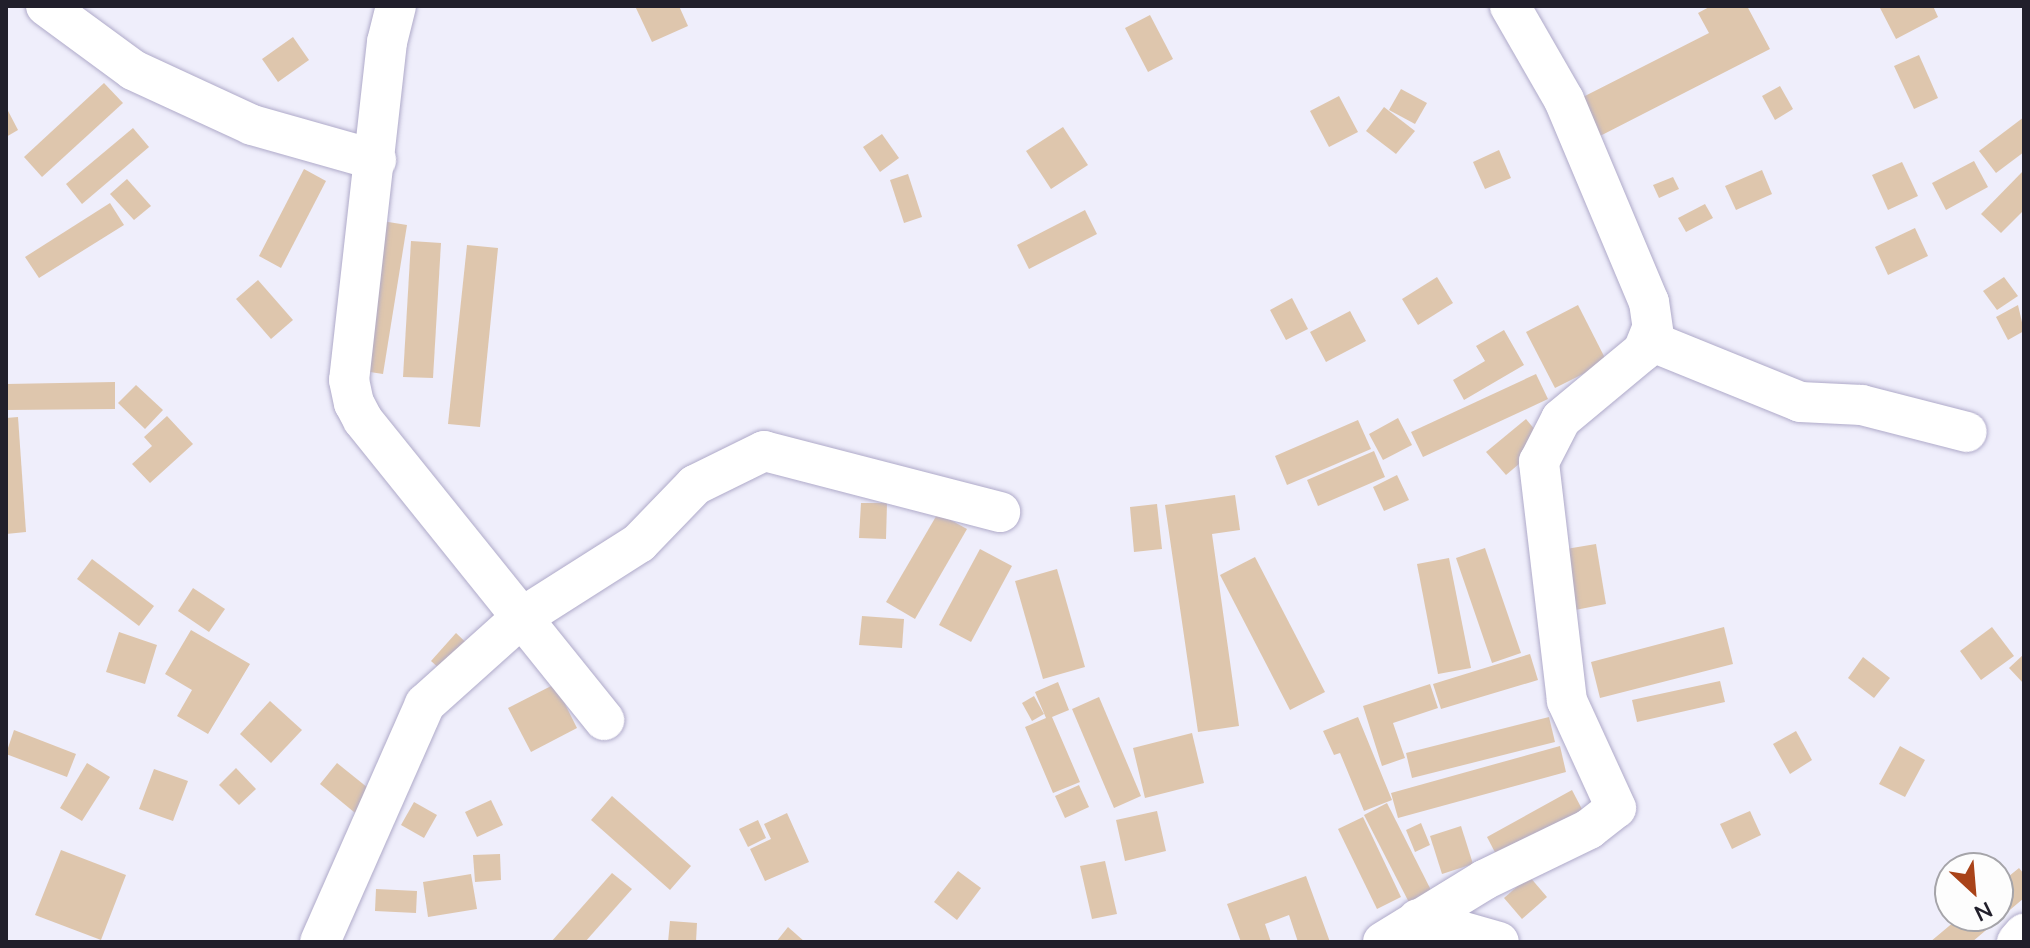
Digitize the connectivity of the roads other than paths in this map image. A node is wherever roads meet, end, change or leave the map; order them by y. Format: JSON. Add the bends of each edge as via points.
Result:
{"nodes":[{"id":1,"x":46,"y":6,"type":"edge"},
{"id":2,"x":396,"y":6,"type":"edge"},
{"id":3,"x":1510,"y":6,"type":"edge"},
{"id":4,"x":376,"y":160,"type":"junction"},
{"id":5,"x":1652,"y":329,"type":"junction"},
{"id":6,"x":1967,"y":432,"type":"dead end"},
{"id":7,"x":1000,"y":512,"type":"dead end"},
{"id":8,"x":521,"y":618,"type":"junction"},
{"id":9,"x":604,"y":720,"type":"dead end"},
{"id":10,"x":1418,"y":919,"type":"junction"},
{"id":11,"x":2024,"y":934,"type":"edge"},
{"id":12,"x":320,"y":942,"type":"edge"},
{"id":13,"x":1383,"y":942,"type":"edge"},
{"id":14,"x":1499,"y":942,"type":"edge"},
{"id":15,"x":2017,"y":942,"type":"edge"}],
"edges":[{"from":1,"to":4,"type":"street","via":[[133,70],[252,125]]},
{"from":2,"to":4,"type":"street"},
{"from":3,"to":5,"type":"street","via":[[1564,100],[1649,302]]},
{"from":4,"to":8,"type":"street","via":[[349,380],[354,403]]},
{"from":5,"to":6,"type":"street","via":[[1655,343],[1800,402],[1862,405]]},
{"from":5,"to":10,"type":"street","via":[[1643,351],[1561,419],[1539,462],[1567,701],[1616,808],[1589,829]]},
{"from":7,"to":8,"type":"street","via":[[764,451],[695,485],[639,543]]},
{"from":8,"to":9,"type":"street"},
{"from":8,"to":12,"type":"street","via":[[425,704]]},
{"from":10,"to":13,"type":"street"},
{"from":10,"to":14,"type":"street"},
{"from":11,"to":15,"type":"street"}]}
